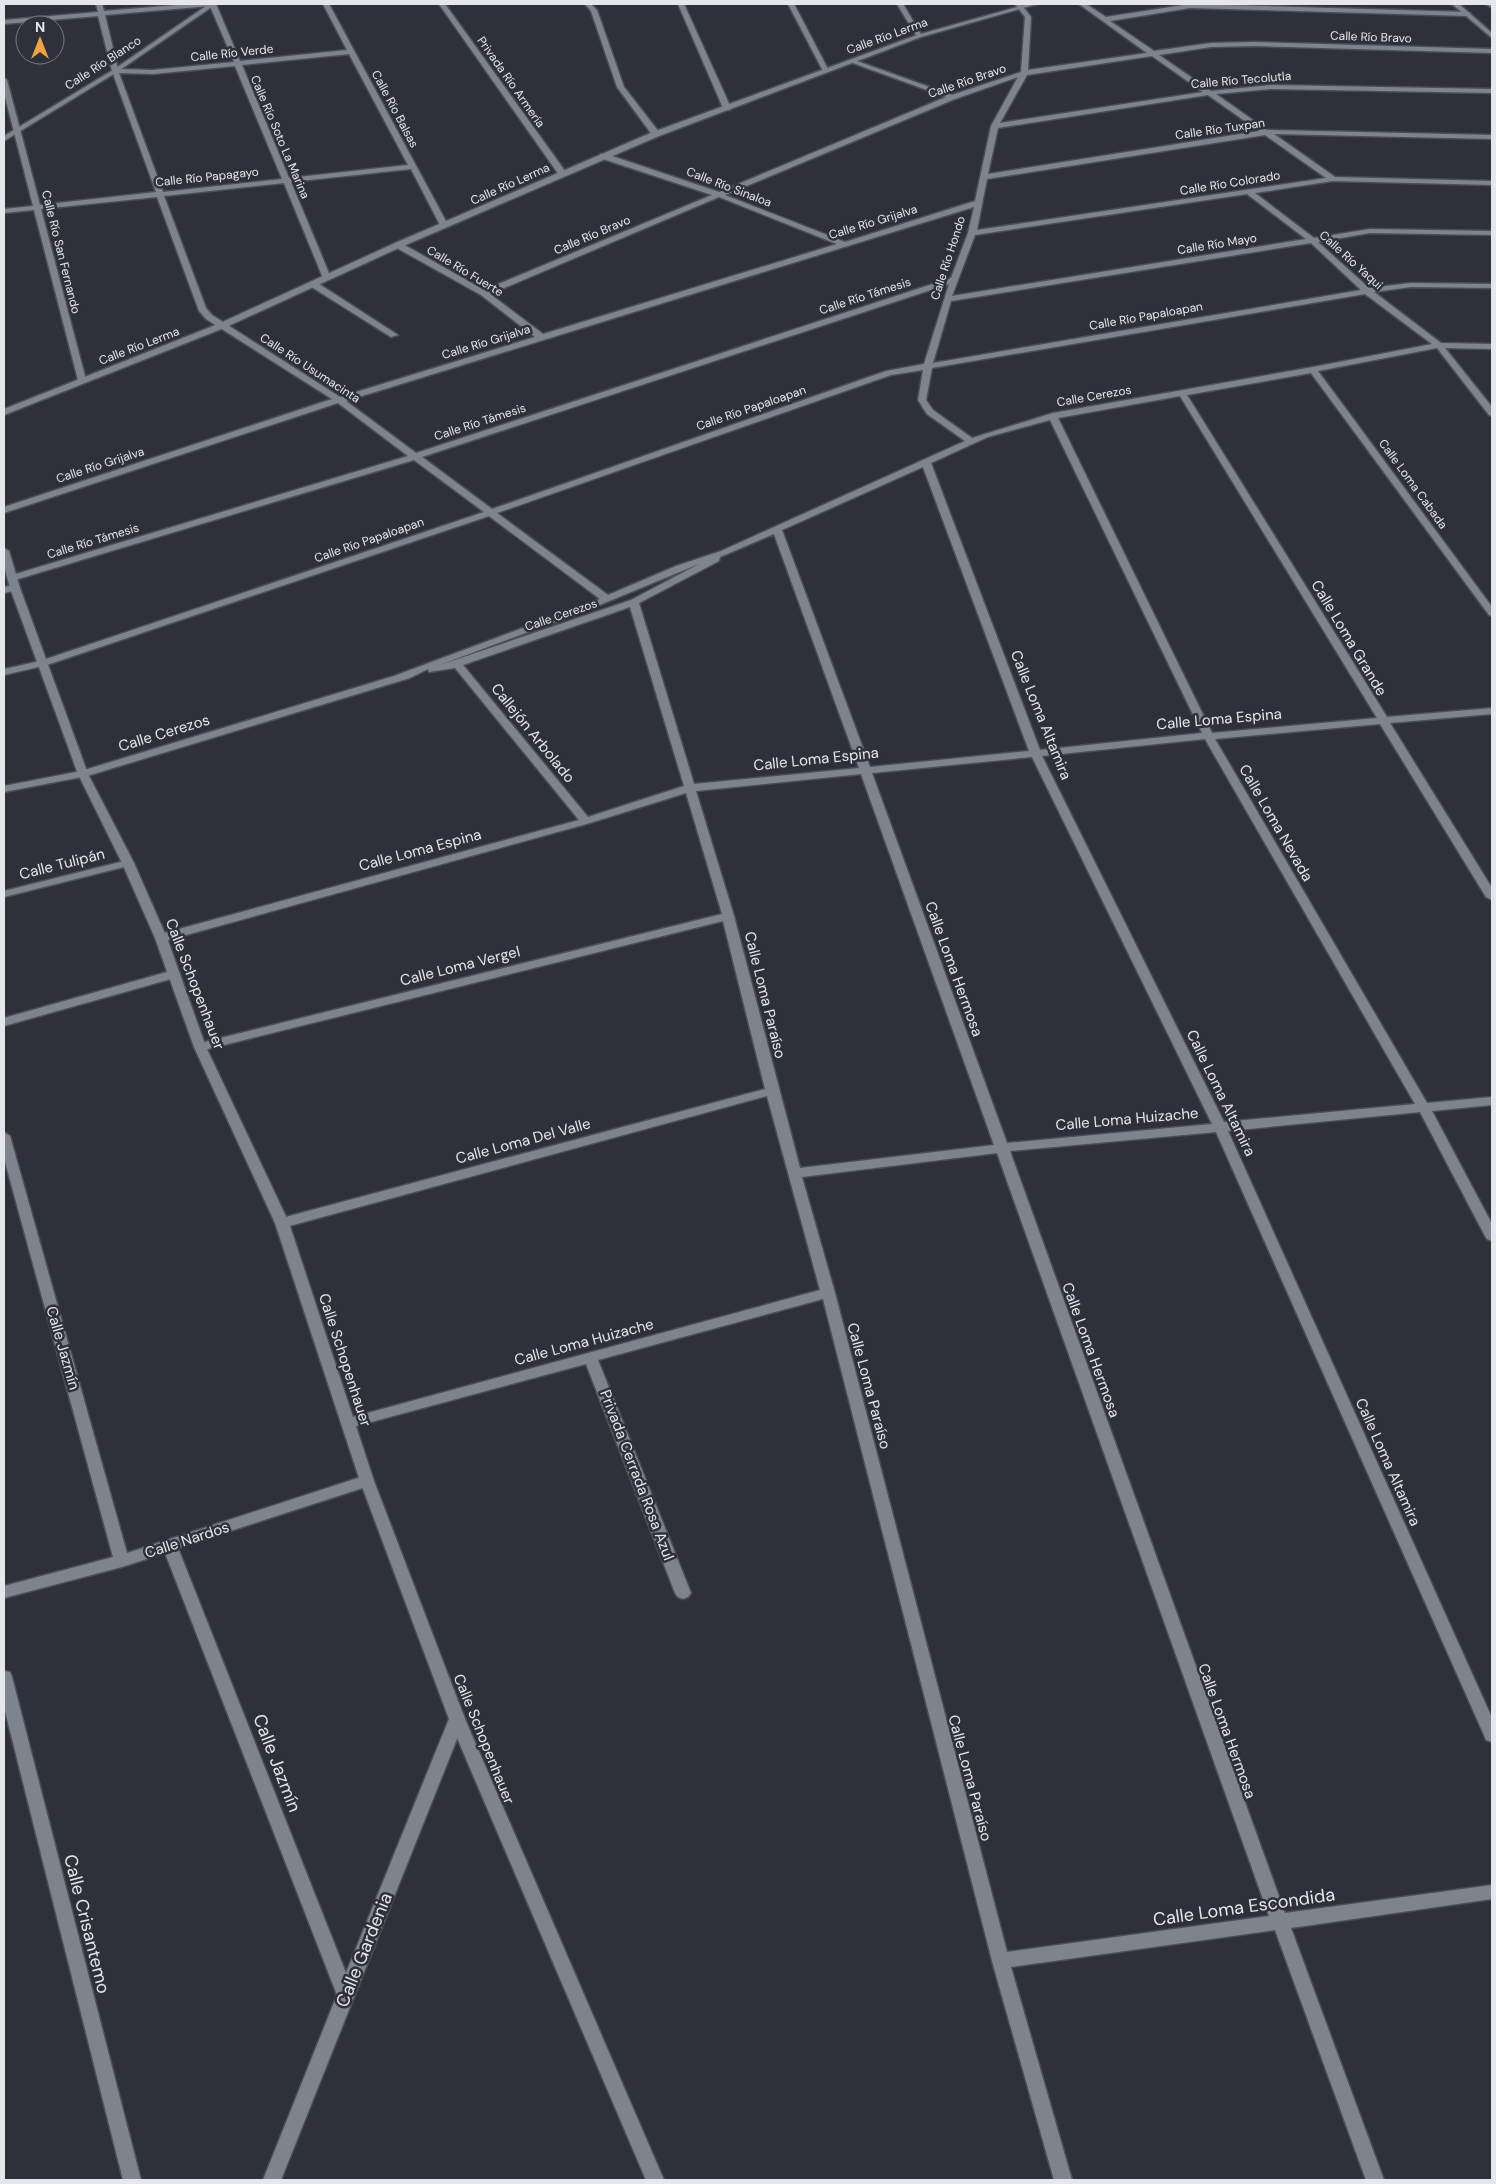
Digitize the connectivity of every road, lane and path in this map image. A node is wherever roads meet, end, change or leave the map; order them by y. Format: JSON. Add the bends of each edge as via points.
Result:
{"nodes":[{"id":1,"x":99,"y":4,"type":"edge"},
{"id":2,"x":209,"y":4,"type":"edge"},
{"id":3,"x":213,"y":4,"type":"edge"},
{"id":4,"x":326,"y":4,"type":"edge"},
{"id":5,"x":442,"y":4,"type":"edge"},
{"id":6,"x":588,"y":4,"type":"edge"},
{"id":7,"x":682,"y":4,"type":"edge"},
{"id":8,"x":791,"y":4,"type":"edge"},
{"id":9,"x":900,"y":4,"type":"edge"},
{"id":10,"x":1034,"y":4,"type":"edge"},
{"id":11,"x":1082,"y":4,"type":"edge"},
{"id":12,"x":1456,"y":4,"type":"edge"},
{"id":13,"x":1489,"y":4,"type":"edge"},
{"id":14,"x":1019,"y":5,"type":"edge"},
{"id":15,"x":1492,"y":6,"type":"edge"},
{"id":16,"x":102,"y":14,"type":"junction"},
{"id":17,"x":1468,"y":14,"type":"junction"},
{"id":18,"x":1107,"y":20,"type":"junction"},
{"id":19,"x":4,"y":22,"type":"edge"},
{"id":20,"x":919,"y":36,"type":"junction"},
{"id":21,"x":1492,"y":36,"type":"edge"},
{"id":22,"x":1492,"y":51,"type":"edge"},
{"id":23,"x":352,"y":52,"type":"junction"},
{"id":24,"x":1154,"y":54,"type":"junction"},
{"id":25,"x":852,"y":61,"type":"junction"},
{"id":26,"x":237,"y":63,"type":"junction"},
{"id":27,"x":115,"y":71,"type":"junction"},
{"id":28,"x":826,"y":71,"type":"junction"},
{"id":29,"x":1024,"y":73,"type":"junction"},
{"id":30,"x":4,"y":80,"type":"edge"},
{"id":31,"x":1492,"y":91,"type":"edge"},
{"id":32,"x":1210,"y":93,"type":"junction"},
{"id":33,"x":952,"y":97,"type":"junction"},
{"id":34,"x":727,"y":108,"type":"junction"},
{"id":35,"x":995,"y":126,"type":"junction"},
{"id":36,"x":16,"y":130,"type":"junction"},
{"id":37,"x":1267,"y":132,"type":"junction"},
{"id":38,"x":656,"y":134,"type":"junction"},
{"id":39,"x":1492,"y":137,"type":"edge"},
{"id":40,"x":4,"y":140,"type":"edge"},
{"id":41,"x":603,"y":156,"type":"junction"},
{"id":42,"x":412,"y":167,"type":"junction"},
{"id":43,"x":562,"y":174,"type":"junction"},
{"id":44,"x":984,"y":177,"type":"junction"},
{"id":45,"x":1333,"y":179,"type":"junction"},
{"id":46,"x":286,"y":180,"type":"junction"},
{"id":47,"x":1492,"y":183,"type":"edge"},
{"id":48,"x":1248,"y":191,"type":"junction"},
{"id":49,"x":159,"y":194,"type":"junction"},
{"id":50,"x":719,"y":194,"type":"junction"},
{"id":51,"x":978,"y":203,"type":"junction"},
{"id":52,"x":38,"y":207,"type":"junction"},
{"id":53,"x":4,"y":210,"type":"edge"},
{"id":54,"x":444,"y":225,"type":"junction"},
{"id":55,"x":972,"y":233,"type":"junction"},
{"id":56,"x":1492,"y":233,"type":"edge"},
{"id":57,"x":1312,"y":240,"type":"junction"},
{"id":58,"x":844,"y":244,"type":"junction"},
{"id":59,"x":398,"y":245,"type":"junction"},
{"id":60,"x":327,"y":278,"type":"junction"},
{"id":61,"x":953,"y":280,"type":"junction"},
{"id":62,"x":313,"y":284,"type":"junction"},
{"id":63,"x":1492,"y":286,"type":"edge"},
{"id":64,"x":1367,"y":291,"type":"junction"},
{"id":65,"x":484,"y":293,"type":"junction"},
{"id":66,"x":947,"y":299,"type":"junction"},
{"id":67,"x":221,"y":326,"type":"junction"},
{"id":68,"x":394,"y":335,"type":"dead end"},
{"id":69,"x":542,"y":338,"type":"junction"},
{"id":70,"x":1439,"y":345,"type":"junction"},
{"id":71,"x":1492,"y":346,"type":"edge"},
{"id":72,"x":928,"y":366,"type":"junction"},
{"id":73,"x":1313,"y":370,"type":"junction"},
{"id":74,"x":82,"y":380,"type":"junction"},
{"id":75,"x":1182,"y":393,"type":"junction"},
{"id":76,"x":338,"y":400,"type":"junction"},
{"id":77,"x":4,"y":412,"type":"edge"},
{"id":78,"x":1492,"y":413,"type":"edge"},
{"id":79,"x":1053,"y":416,"type":"junction"},
{"id":80,"x":972,"y":442,"type":"junction"},
{"id":81,"x":414,"y":457,"type":"junction"},
{"id":82,"x":926,"y":463,"type":"junction"},
{"id":83,"x":4,"y":510,"type":"edge"},
{"id":84,"x":489,"y":513,"type":"junction"},
{"id":85,"x":777,"y":530,"type":"junction"},
{"id":86,"x":4,"y":551,"type":"edge"},
{"id":87,"x":724,"y":553,"type":"junction"},
{"id":88,"x":10,"y":586,"type":"edge"},
{"id":89,"x":608,"y":599,"type":"junction"},
{"id":90,"x":634,"y":602,"type":"junction"},
{"id":91,"x":1492,"y":613,"type":"edge"},
{"id":92,"x":44,"y":663,"type":"junction"},
{"id":93,"x":457,"y":664,"type":"junction"},
{"id":94,"x":4,"y":672,"type":"edge"},
{"id":95,"x":398,"y":678,"type":"junction"},
{"id":96,"x":1492,"y":711,"type":"edge"},
{"id":97,"x":1382,"y":721,"type":"junction"},
{"id":98,"x":1208,"y":736,"type":"junction"},
{"id":99,"x":1036,"y":754,"type":"junction"},
{"id":100,"x":866,"y":770,"type":"junction"},
{"id":101,"x":83,"y":774,"type":"junction"},
{"id":102,"x":689,"y":788,"type":"junction"},
{"id":103,"x":4,"y":789,"type":"edge"},
{"id":104,"x":586,"y":821,"type":"junction"},
{"id":105,"x":128,"y":863,"type":"junction"},
{"id":106,"x":4,"y":894,"type":"edge"},
{"id":107,"x":1492,"y":897,"type":"edge"},
{"id":108,"x":728,"y":916,"type":"junction"},
{"id":109,"x":161,"y":938,"type":"junction"},
{"id":110,"x":174,"y":974,"type":"junction"},
{"id":111,"x":4,"y":1022,"type":"edge"},
{"id":112,"x":200,"y":1046,"type":"junction"},
{"id":113,"x":772,"y":1091,"type":"junction"},
{"id":114,"x":1492,"y":1101,"type":"edge"},
{"id":115,"x":1424,"y":1108,"type":"junction"},
{"id":116,"x":1220,"y":1127,"type":"junction"},
{"id":117,"x":4,"y":1136,"type":"edge"},
{"id":118,"x":1001,"y":1148,"type":"junction"},
{"id":119,"x":796,"y":1173,"type":"junction"},
{"id":120,"x":282,"y":1223,"type":"junction"},
{"id":121,"x":1492,"y":1236,"type":"edge"},
{"id":122,"x":828,"y":1293,"type":"junction"},
{"id":123,"x":590,"y":1358,"type":"junction"},
{"id":124,"x":349,"y":1423,"type":"junction"},
{"id":125,"x":367,"y":1481,"type":"junction"},
{"id":126,"x":170,"y":1546,"type":"junction"},
{"id":127,"x":122,"y":1561,"type":"junction"},
{"id":128,"x":4,"y":1592,"type":"edge"},
{"id":129,"x":683,"y":1593,"type":"dead end"},
{"id":130,"x":4,"y":1677,"type":"edge"},
{"id":131,"x":457,"y":1719,"type":"junction"},
{"id":132,"x":1492,"y":1735,"type":"edge"},
{"id":133,"x":1492,"y":1892,"type":"edge"},
{"id":134,"x":1279,"y":1922,"type":"junction"},
{"id":135,"x":1001,"y":1961,"type":"junction"},
{"id":136,"x":346,"y":1995,"type":"junction"},
{"id":137,"x":132,"y":2180,"type":"edge"},
{"id":138,"x":272,"y":2180,"type":"edge"},
{"id":139,"x":655,"y":2180,"type":"edge"},
{"id":140,"x":1063,"y":2180,"type":"edge"},
{"id":141,"x":1375,"y":2180,"type":"edge"}],
"edges":[{"from":1,"to":16,"type":"street","name":"Calle Río Usumacinta"},
{"from":2,"to":16,"type":"street"},
{"from":3,"to":26,"type":"street","name":"Calle Río Soto La Marina"},
{"from":3,"to":27,"type":"street","name":"Calle Río Blanco"},
{"from":4,"to":23,"type":"street","name":"Calle Río Balsas"},
{"from":5,"to":43,"type":"street","name":"Privada Río Armería"},
{"from":6,"to":38,"type":"street","via":[[594,10],[621,87]]},
{"from":7,"to":34,"type":"street"},
{"from":8,"to":28,"type":"street"},
{"from":9,"to":20,"type":"street"},
{"from":10,"to":14,"type":"street","name":"Calle Río Lerma"},
{"from":11,"to":18,"type":"street"},
{"from":12,"to":17,"type":"street"},
{"from":13,"to":15,"type":"street"},
{"from":14,"to":20,"type":"street","name":"Calle Río Lerma"},
{"from":14,"to":29,"type":"street","name":"Calle Río Hondo","via":[[1028,17]]},
{"from":16,"to":19,"type":"street"},
{"from":16,"to":27,"type":"street","name":"Calle Río Usumacinta"},
{"from":17,"to":18,"type":"street","via":[[1190,6]]},
{"from":17,"to":21,"type":"street"},
{"from":18,"to":24,"type":"street"},
{"from":20,"to":25,"type":"street","name":"Calle Río Lerma"},
{"from":22,"to":24,"type":"street","name":"Calle Río Bravo","via":[[1229,44]]},
{"from":23,"to":26,"type":"street","name":"Calle Río Verde"},
{"from":23,"to":42,"type":"street","name":"Calle Río Balsas"},
{"from":24,"to":29,"type":"street","name":"Calle Río Bravo"},
{"from":24,"to":32,"type":"street"},
{"from":25,"to":28,"type":"street","name":"Calle Río Lerma"},
{"from":25,"to":33,"type":"street"},
{"from":26,"to":27,"type":"street","name":"Calle Río Verde","via":[[153,72]]},
{"from":26,"to":46,"type":"street","name":"Calle Río Soto La Marina"},
{"from":27,"to":36,"type":"street","name":"Calle Río Blanco"},
{"from":27,"to":49,"type":"street","name":"Calle Río Usumacinta"},
{"from":28,"to":34,"type":"street","name":"Calle Río Lerma"},
{"from":29,"to":33,"type":"street","name":"Calle Río Bravo"},
{"from":29,"to":35,"type":"street","name":"Calle Río Hondo"},
{"from":30,"to":36,"type":"street","name":"Calle Río San Fernando"},
{"from":31,"to":32,"type":"street","name":"Calle Río Tecolutla","via":[[1290,87]]},
{"from":32,"to":35,"type":"street","name":"Calle Río Tecolutla"},
{"from":32,"to":37,"type":"street"},
{"from":33,"to":50,"type":"street","name":"Calle Río Bravo"},
{"from":34,"to":38,"type":"street","name":"Calle Río Lerma"},
{"from":35,"to":44,"type":"street","name":"Calle Río Hondo"},
{"from":36,"to":40,"type":"street","name":"Calle Río Blanco"},
{"from":36,"to":52,"type":"street","name":"Calle Río San Fernando"},
{"from":37,"to":39,"type":"street","name":"Calle Río Tuxpan"},
{"from":37,"to":44,"type":"street","name":"Calle Río Tuxpan"},
{"from":37,"to":45,"type":"street"},
{"from":38,"to":41,"type":"street","name":"Calle Río Lerma"},
{"from":41,"to":43,"type":"street","name":"Calle Río Lerma"},
{"from":41,"to":50,"type":"street","name":"Calle Río Sinaloa"},
{"from":42,"to":46,"type":"street","name":"Calle Río Papagayo"},
{"from":42,"to":54,"type":"street","name":"Calle Río Balsas"},
{"from":43,"to":54,"type":"street","name":"Calle Río Lerma"},
{"from":44,"to":51,"type":"street","name":"Calle Río Hondo"},
{"from":45,"to":47,"type":"street","name":"Calle Río Colorado"},
{"from":45,"to":48,"type":"street","name":"Calle Río Colorado"},
{"from":46,"to":49,"type":"street","name":"Calle Río Papagayo"},
{"from":46,"to":60,"type":"street","name":"Calle Río Soto La Marina"},
{"from":48,"to":55,"type":"street","name":"Calle Río Colorado"},
{"from":48,"to":57,"type":"street","name":"Calle Río Yaqui"},
{"from":49,"to":52,"type":"street","name":"Calle Río Papagayo"},
{"from":49,"to":67,"type":"street","name":"Calle Río Usumacinta","via":[[202,309]]},
{"from":50,"to":58,"type":"street","name":"Calle Río Sinaloa"},
{"from":50,"to":65,"type":"street","name":"Calle Río Bravo"},
{"from":51,"to":55,"type":"street","name":"Calle Río Hondo"},
{"from":51,"to":58,"type":"street","name":"Calle Río Grijalva"},
{"from":52,"to":53,"type":"street","name":"Calle Río Papagayo"},
{"from":52,"to":74,"type":"street","name":"Calle Río San Fernando"},
{"from":54,"to":59,"type":"street","name":"Calle Río Lerma"},
{"from":55,"to":61,"type":"street","name":"Calle Río Hondo"},
{"from":56,"to":57,"type":"street","name":"Calle Río Mayo","via":[[1370,231]]},
{"from":57,"to":64,"type":"street","name":"Calle Río Yaqui"},
{"from":57,"to":66,"type":"street","name":"Calle Río Mayo"},
{"from":58,"to":69,"type":"street","name":"Calle Río Grijalva"},
{"from":59,"to":60,"type":"street","name":"Calle Río Lerma"},
{"from":59,"to":65,"type":"street","name":"Calle Río Fuerte"},
{"from":60,"to":62,"type":"street","name":"Calle Río Lerma"},
{"from":61,"to":66,"type":"street","name":"Calle Río Hondo"},
{"from":61,"to":81,"type":"street","name":"Calle Río Támesis"},
{"from":62,"to":67,"type":"street","name":"Calle Río Lerma"},
{"from":62,"to":68,"type":"street"},
{"from":63,"to":64,"type":"street","name":"Calle Río Papaloapan","via":[[1411,285]]},
{"from":64,"to":70,"type":"street","name":"Calle Río Yaqui"},
{"from":64,"to":72,"type":"street","name":"Calle Río Papaloapan"},
{"from":65,"to":69,"type":"street","name":"Calle Río Fuerte"},
{"from":66,"to":72,"type":"street","name":"Calle Río Hondo"},
{"from":67,"to":74,"type":"street","name":"Calle Río Lerma"},
{"from":67,"to":76,"type":"street","name":"Calle Río Usumacinta"},
{"from":69,"to":76,"type":"street","name":"Calle Río Grijalva"},
{"from":70,"to":71,"type":"street","name":"Calle Cerezos"},
{"from":70,"to":73,"type":"street","name":"Calle Cerezos"},
{"from":70,"to":78,"type":"street","name":"Calle Río Yaqui"},
{"from":72,"to":80,"type":"street","name":"Calle Río Hondo","via":[[922,400],[930,412]]},
{"from":72,"to":84,"type":"street","name":"Calle Río Papaloapan","via":[[889,373]]},
{"from":73,"to":75,"type":"street","name":"Calle Cerezos"},
{"from":73,"to":91,"type":"street","name":"Calle Loma Cabada"},
{"from":74,"to":77,"type":"street","name":"Calle Río Lerma"},
{"from":75,"to":79,"type":"street","name":"Calle Cerezos"},
{"from":75,"to":97,"type":"street","name":"Calle Loma Grande"},
{"from":76,"to":81,"type":"street","name":"Calle Río Usumacinta"},
{"from":76,"to":83,"type":"street","name":"Calle Río Grijalva"},
{"from":79,"to":80,"type":"street","name":"Calle Cerezos","via":[[985,435]]},
{"from":79,"to":98,"type":"street","name":"Calle Loma Nevada"},
{"from":80,"to":82,"type":"street","name":"Calle Cerezos"},
{"from":81,"to":84,"type":"street","name":"Calle Río Usumacinta"},
{"from":81,"to":88,"type":"street","name":"Calle Río Támesis"},
{"from":82,"to":85,"type":"street","name":"Calle Cerezos"},
{"from":82,"to":99,"type":"street","name":"Calle Loma Altamira"},
{"from":84,"to":89,"type":"street","name":"Calle Río Usumacinta"},
{"from":84,"to":92,"type":"street","name":"Calle Río Papaloapan"},
{"from":85,"to":87,"type":"street","name":"Calle Cerezos"},
{"from":85,"to":100,"type":"street","name":"Calle Loma Hermosa"},
{"from":86,"to":88,"type":"street","name":"Calle Schopenhauer"},
{"from":87,"to":89,"type":"street","name":"Calle Cerezos","via":[[696,561]]},
{"from":87,"to":90,"type":"street","name":"Calle Cerezos","via":[[708,565]]},
{"from":88,"to":92,"type":"street","name":"Calle Schopenhauer"},
{"from":89,"to":95,"type":"street","name":"Calle Cerezos"},
{"from":90,"to":93,"type":"street","name":"Calle Cerezos"},
{"from":90,"to":102,"type":"street","name":"Calle Loma Paraíso"},
{"from":92,"to":94,"type":"street","name":"Calle Río Papaloapan"},
{"from":92,"to":101,"type":"street","name":"Calle Schopenhauer"},
{"from":93,"to":95,"type":"street","name":"Calle Cerezos"},
{"from":93,"to":104,"type":"street","name":"Callejón Arbolado"},
{"from":95,"to":101,"type":"street","name":"Calle Cerezos"},
{"from":96,"to":97,"type":"street","name":"Calle Loma Espina"},
{"from":97,"to":98,"type":"street","name":"Calle Loma Espina"},
{"from":97,"to":107,"type":"street","name":"Calle Loma Grande"},
{"from":98,"to":99,"type":"street","name":"Calle Loma Espina"},
{"from":98,"to":115,"type":"street","name":"Calle Loma Nevada"},
{"from":99,"to":100,"type":"street","name":"Calle Loma Espina"},
{"from":99,"to":116,"type":"street","name":"Calle Loma Altamira"},
{"from":100,"to":102,"type":"street","name":"Calle Loma Espina"},
{"from":100,"to":118,"type":"street","name":"Calle Loma Hermosa"},
{"from":101,"to":103,"type":"street","name":"Calle Cerezos"},
{"from":101,"to":105,"type":"street","name":"Calle Schopenhauer"},
{"from":102,"to":104,"type":"street","name":"Calle Loma Espina"},
{"from":102,"to":108,"type":"street","name":"Calle Loma Paraíso"},
{"from":104,"to":109,"type":"street","name":"Calle Loma Espina"},
{"from":105,"to":106,"type":"street","name":"Calle Tulipán"},
{"from":105,"to":109,"type":"street","name":"Calle Schopenhauer"},
{"from":108,"to":112,"type":"street","name":"Calle Loma Vergel"},
{"from":108,"to":113,"type":"street","name":"Calle Loma Paraíso"},
{"from":109,"to":110,"type":"street","name":"Calle Schopenhauer"},
{"from":110,"to":111,"type":"street"},
{"from":110,"to":112,"type":"street","name":"Calle Schopenhauer"},
{"from":112,"to":120,"type":"street","name":"Calle Schopenhauer"},
{"from":113,"to":119,"type":"street","name":"Calle Loma Paraíso"},
{"from":113,"to":120,"type":"street","name":"Calle Loma Del Valle"},
{"from":114,"to":115,"type":"street","name":"Calle Loma Huizache"},
{"from":115,"to":116,"type":"street","name":"Calle Loma Huizache"},
{"from":115,"to":121,"type":"street","name":"Calle Loma Nevada"},
{"from":116,"to":118,"type":"street","name":"Calle Loma Huizache"},
{"from":116,"to":132,"type":"street","name":"Calle Loma Altamira"},
{"from":117,"to":127,"type":"street","name":"Calle Jazmín"},
{"from":118,"to":119,"type":"street","name":"Calle Loma Huizache"},
{"from":118,"to":134,"type":"street","name":"Calle Loma Hermosa"},
{"from":119,"to":122,"type":"street","name":"Calle Loma Paraíso"},
{"from":120,"to":124,"type":"street","name":"Calle Schopenhauer"},
{"from":122,"to":123,"type":"street","name":"Calle Loma Huizache"},
{"from":122,"to":135,"type":"street","name":"Calle Loma Paraíso"},
{"from":123,"to":124,"type":"street","name":"Calle Loma Huizache"},
{"from":123,"to":129,"type":"street","name":"Privada Cerrada Rosa Azul"},
{"from":124,"to":125,"type":"street","name":"Calle Schopenhauer"},
{"from":125,"to":126,"type":"street","name":"Calle Nardos"},
{"from":125,"to":131,"type":"street","name":"Calle Schopenhauer"},
{"from":126,"to":127,"type":"street","name":"Calle Nardos"},
{"from":126,"to":136,"type":"street","name":"Calle Jazmín"},
{"from":127,"to":128,"type":"street","name":"Calle Nardos"},
{"from":130,"to":137,"type":"street","name":"Calle Crisantemo"},
{"from":131,"to":136,"type":"street","name":"Calle Gardenia"},
{"from":131,"to":139,"type":"street","name":"Calle Schopenhauer"},
{"from":133,"to":134,"type":"street","name":"Calle Loma Escondida"},
{"from":134,"to":135,"type":"street","name":"Calle Loma Escondida"},
{"from":134,"to":141,"type":"street","name":"Calle Loma Hermosa"},
{"from":135,"to":140,"type":"street","name":"Calle Loma Paraíso"},
{"from":136,"to":138,"type":"street","name":"Calle Gardenia"}]}
